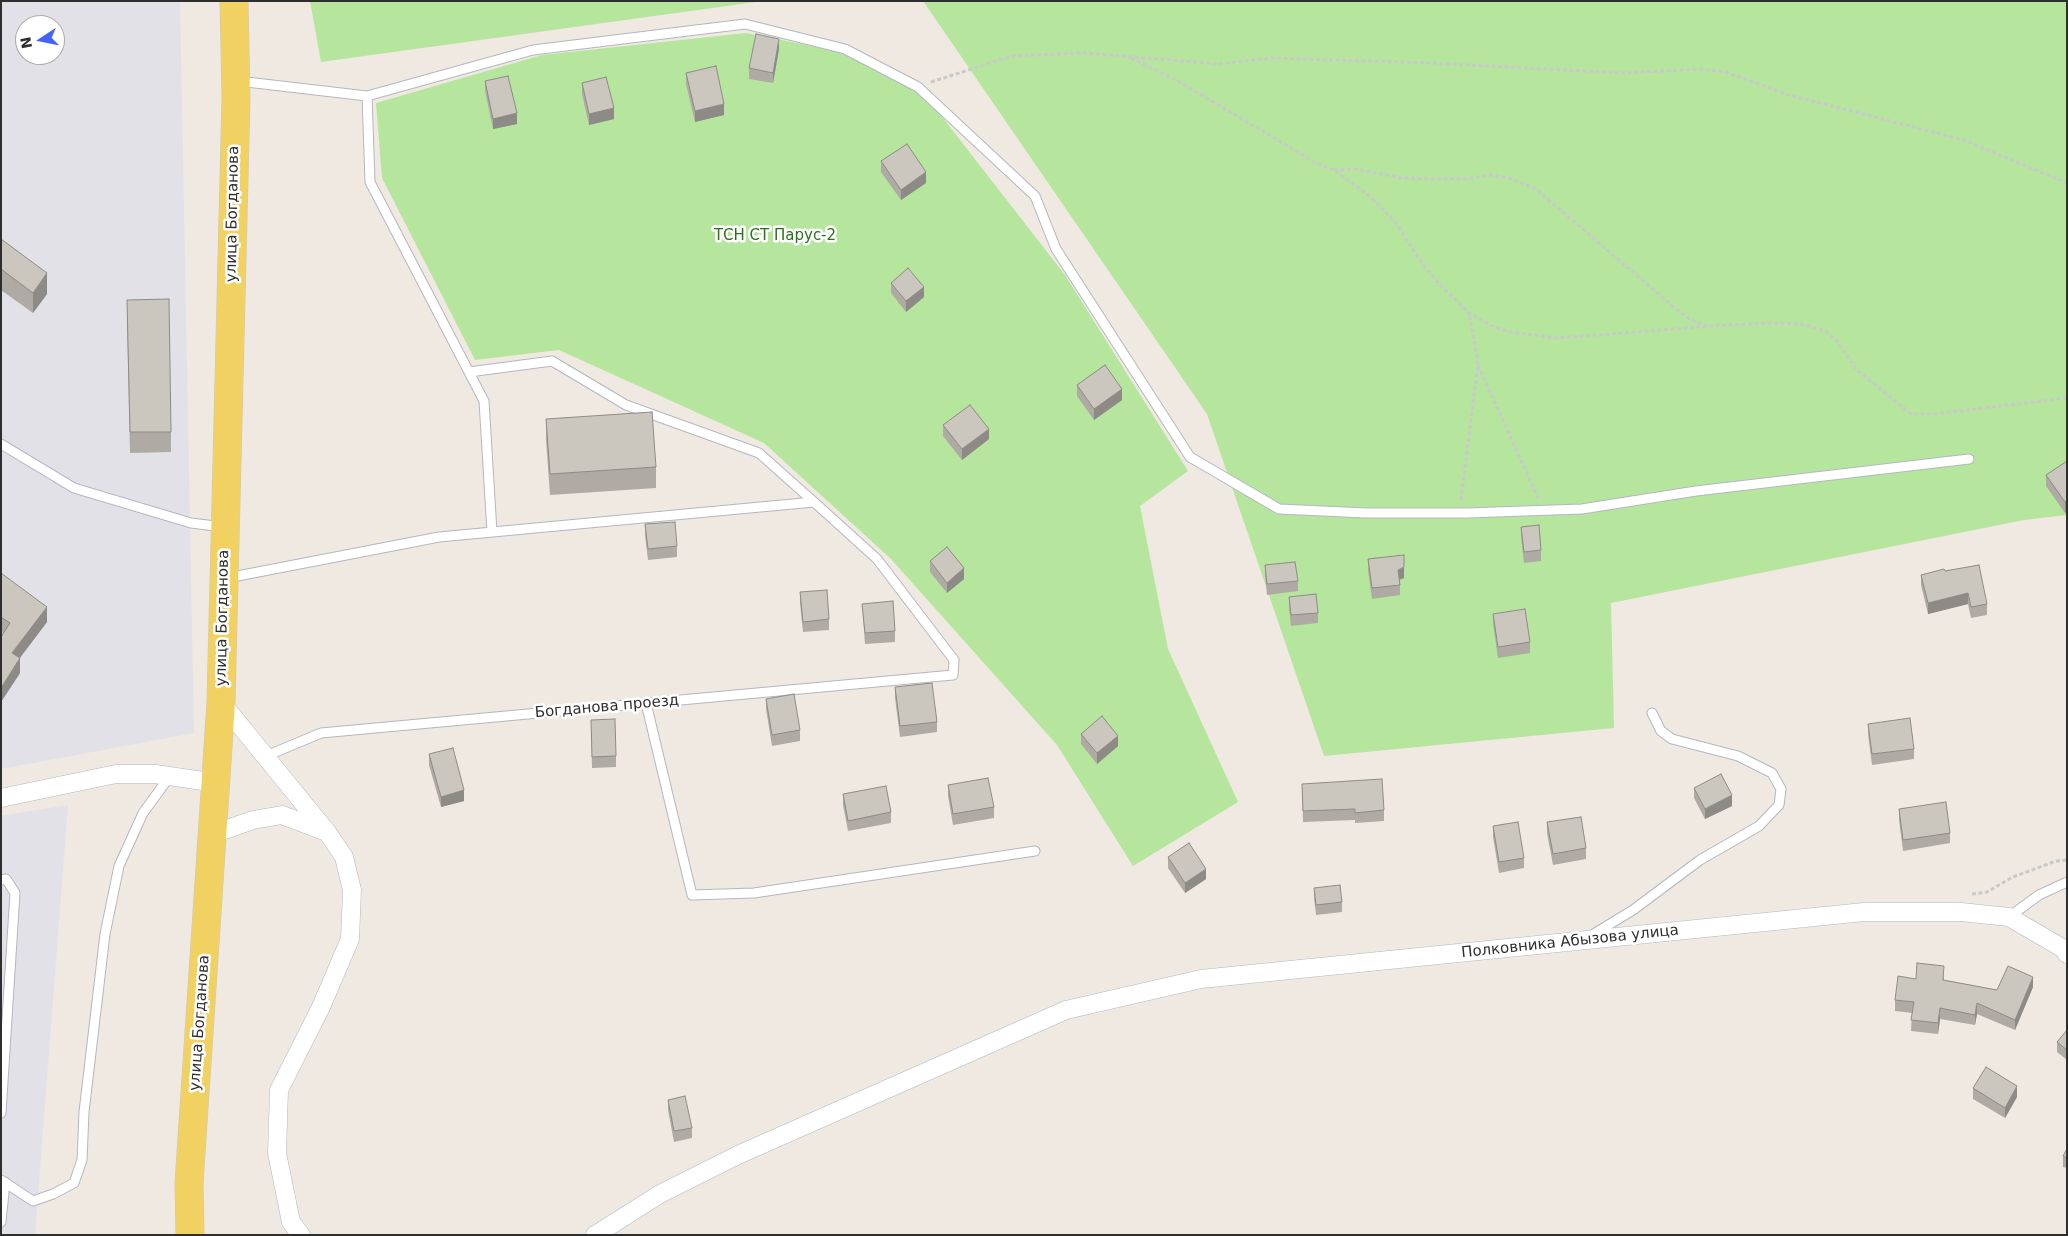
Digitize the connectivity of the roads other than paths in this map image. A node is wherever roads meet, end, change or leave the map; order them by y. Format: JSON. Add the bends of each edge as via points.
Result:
{"nodes":[{"id":1,"x":234,"y":1,"type":"edge"},
{"id":2,"x":235,"y":81,"type":"junction"},
{"id":3,"x":367,"y":96,"type":"junction"},
{"id":4,"x":468,"y":372,"type":"junction"},
{"id":5,"x":1,"y":444,"type":"edge"},
{"id":6,"x":1969,"y":459,"type":"dead end"},
{"id":7,"x":814,"y":502,"type":"junction"},
{"id":8,"x":225,"y":527,"type":"junction"},
{"id":9,"x":492,"y":532,"type":"junction"},
{"id":10,"x":224,"y":579,"type":"junction"},
{"id":11,"x":221,"y":702,"type":"junction"},
{"id":12,"x":646,"y":703,"type":"junction"},
{"id":13,"x":1652,"y":713,"type":"dead end"},
{"id":14,"x":266,"y":756,"type":"junction"},
{"id":15,"x":170,"y":776,"type":"junction"},
{"id":16,"x":217,"y":783,"type":"junction"},
{"id":17,"x":1,"y":798,"type":"edge"},
{"id":18,"x":327,"y":832,"type":"junction"},
{"id":19,"x":213,"y":834,"type":"junction"},
{"id":20,"x":1035,"y":851,"type":"dead end"},
{"id":21,"x":1,"y":880,"type":"edge"},
{"id":22,"x":2067,"y":882,"type":"edge"},
{"id":23,"x":2009,"y":917,"type":"junction"},
{"id":24,"x":1583,"y":940,"type":"junction"},
{"id":25,"x":2066,"y":951,"type":"edge"},
{"id":26,"x":1,"y":1113,"type":"edge"},
{"id":27,"x":3,"y":1181,"type":"edge"},
{"id":28,"x":1,"y":1222,"type":"edge"},
{"id":29,"x":295,"y":1231,"type":"edge"},
{"id":30,"x":190,"y":1235,"type":"edge"},
{"id":31,"x":595,"y":1235,"type":"edge"}],
"edges":[{"from":1,"to":2,"type":"main road","name":"улица Богданова"},
{"from":2,"to":3,"type":"lane"},
{"from":2,"to":8,"type":"main road","name":"улица Богданова"},
{"from":3,"to":4,"type":"lane","via":[[370,182]]},
{"from":3,"to":6,"type":"lane","via":[[534,50],[744,24],[845,50],[918,87],[1035,196],[1056,249],[1190,457],[1279,509],[1459,513],[1582,509],[1696,491]]},
{"from":4,"to":7,"type":"lane","via":[[552,361],[626,405],[759,453]]},
{"from":4,"to":9,"type":"lane","via":[[484,402]]},
{"from":5,"to":8,"type":"lane","via":[[74,488],[191,523]]},
{"from":7,"to":9,"type":"lane"},
{"from":7,"to":12,"type":"lane","name":"Богданова проезд","via":[[877,560],[954,660],[953,675]]},
{"from":8,"to":10,"type":"main road","name":"улица Богданова"},
{"from":9,"to":10,"type":"lane","via":[[439,537]]},
{"from":10,"to":11,"type":"main road","name":"улица Богданова"},
{"from":11,"to":14,"type":"street"},
{"from":11,"to":16,"type":"main road","name":"улица Богданова"},
{"from":12,"to":14,"type":"lane","name":"Богданова проезд","via":[[322,733]]},
{"from":12,"to":20,"type":"lane","via":[[692,895],[754,893]]},
{"from":13,"to":24,"type":"lane","via":[[1661,731],[1672,738],[1738,756],[1772,773],[1781,789],[1778,805],[1759,826],[1700,860],[1633,910]]},
{"from":14,"to":18,"type":"street"},
{"from":15,"to":16,"type":"street"},
{"from":15,"to":17,"type":"street","via":[[116,774]]},
{"from":15,"to":27,"type":"lane","via":[[143,813],[119,866],[105,934],[84,1112],[82,1160],[74,1182],[33,1201]]},
{"from":16,"to":19,"type":"main road","name":"улица Богданова"},
{"from":18,"to":19,"type":"street","via":[[282,815],[253,820]]},
{"from":18,"to":29,"type":"street","via":[[344,856],[352,890],[350,939],[280,1090],[277,1153]]},
{"from":19,"to":30,"type":"main road","name":"улица Богданова","via":[[189,1183]]},
{"from":21,"to":26,"type":"lane","via":[[6,879],[15,893]]},
{"from":22,"to":23,"type":"lane","via":[[2039,895]]},
{"from":23,"to":24,"type":"street","name":"Полковника Абызова улица","via":[[1961,912],[1864,912]]},
{"from":23,"to":25,"type":"street","name":"Полковника Абызова улица"},
{"from":24,"to":31,"type":"street","name":"Полковника Абызова улица","via":[[1201,979],[1066,1010],[738,1155],[660,1194]]},
{"from":27,"to":28,"type":"lane"}]}
